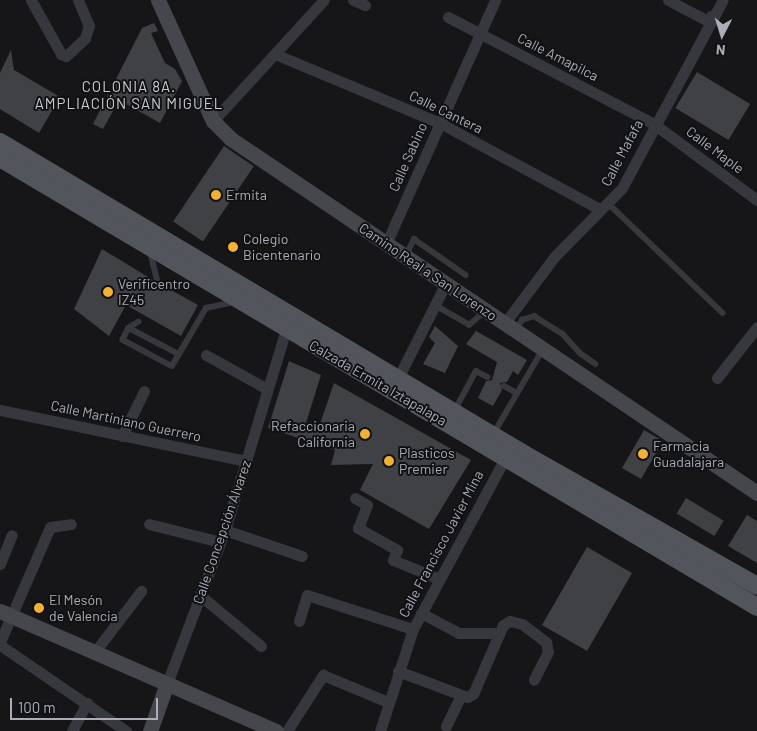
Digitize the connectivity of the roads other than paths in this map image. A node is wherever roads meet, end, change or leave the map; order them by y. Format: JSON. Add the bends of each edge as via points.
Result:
{"nodes":[{"id":1,"x":31,"y":0,"type":"edge"},
{"id":2,"x":78,"y":0,"type":"edge"},
{"id":3,"x":158,"y":0,"type":"edge"},
{"id":4,"x":324,"y":0,"type":"edge"},
{"id":5,"x":353,"y":0,"type":"edge"},
{"id":6,"x":495,"y":0,"type":"edge"},
{"id":7,"x":668,"y":0,"type":"edge"},
{"id":8,"x":714,"y":0,"type":"edge"},
{"id":9,"x":722,"y":0,"type":"edge"},
{"id":10,"x":365,"y":5,"type":"dead end"},
{"id":11,"x":448,"y":17,"type":"dead end"},
{"id":12,"x":710,"y":22,"type":"junction"},
{"id":13,"x":479,"y":34,"type":"junction"},
{"id":14,"x":274,"y":54,"type":"junction"},
{"id":15,"x":212,"y":121,"type":"junction"},
{"id":16,"x":440,"y":123,"type":"junction"},
{"id":17,"x":654,"y":124,"type":"junction"},
{"id":18,"x":0,"y":142,"type":"edge"},
{"id":19,"x":0,"y":158,"type":"edge"},
{"id":20,"x":757,"y":200,"type":"edge"},
{"id":21,"x":605,"y":207,"type":"junction"},
{"id":22,"x":386,"y":244,"type":"junction"},
{"id":23,"x":148,"y":247,"type":"junction"},
{"id":24,"x":405,"y":256,"type":"junction"},
{"id":25,"x":466,"y":275,"type":"dead end"},
{"id":26,"x":158,"y":282,"type":"dead end"},
{"id":27,"x":446,"y":285,"type":"junction"},
{"id":28,"x":239,"y":302,"type":"junction"},
{"id":29,"x":435,"y":304,"type":"junction"},
{"id":30,"x":484,"y":312,"type":"junction"},
{"id":31,"x":722,"y":313,"type":"dead end"},
{"id":32,"x":139,"y":322,"type":"dead end"},
{"id":33,"x":757,"y":327,"type":"edge"},
{"id":34,"x":129,"y":328,"type":"junction"},
{"id":35,"x":509,"y":328,"type":"junction"},
{"id":36,"x":286,"y":329,"type":"junction"},
{"id":37,"x":542,"y":351,"type":"junction"},
{"id":38,"x":179,"y":354,"type":"junction"},
{"id":39,"x":206,"y":355,"type":"dead end"},
{"id":40,"x":596,"y":364,"type":"dead end"},
{"id":41,"x":488,"y":377,"type":"dead end"},
{"id":42,"x":398,"y":378,"type":"junction"},
{"id":43,"x":717,"y":378,"type":"dead end"},
{"id":44,"x":504,"y":386,"type":"dead end"},
{"id":45,"x":268,"y":389,"type":"junction"},
{"id":46,"x":144,"y":391,"type":"dead end"},
{"id":47,"x":517,"y":393,"type":"junction"},
{"id":48,"x":0,"y":410,"type":"edge"},
{"id":49,"x":454,"y":412,"type":"junction"},
{"id":50,"x":493,"y":435,"type":"junction"},
{"id":51,"x":122,"y":436,"type":"junction"},
{"id":52,"x":505,"y":458,"type":"junction"},
{"id":53,"x":247,"y":461,"type":"junction"},
{"id":54,"x":757,"y":493,"type":"edge"},
{"id":55,"x":355,"y":498,"type":"dead end"},
{"id":56,"x":71,"y":524,"type":"dead end"},
{"id":57,"x":149,"y":524,"type":"dead end"},
{"id":58,"x":225,"y":530,"type":"junction"},
{"id":59,"x":12,"y":535,"type":"dead end"},
{"id":60,"x":220,"y":542,"type":"junction"},
{"id":61,"x":302,"y":556,"type":"dead end"},
{"id":62,"x":0,"y":564,"type":"edge"},
{"id":63,"x":437,"y":578,"type":"junction"},
{"id":64,"x":757,"y":586,"type":"edge"},
{"id":65,"x":140,"y":591,"type":"dead end"},
{"id":66,"x":201,"y":596,"type":"junction"},
{"id":67,"x":757,"y":607,"type":"edge"},
{"id":68,"x":421,"y":613,"type":"junction"},
{"id":69,"x":6,"y":614,"type":"edge"},
{"id":70,"x":299,"y":621,"type":"dead end"},
{"id":71,"x":413,"y":629,"type":"junction"},
{"id":72,"x":499,"y":633,"type":"junction"},
{"id":73,"x":0,"y":643,"type":"edge"},
{"id":74,"x":261,"y":646,"type":"dead end"},
{"id":75,"x":94,"y":653,"type":"junction"},
{"id":76,"x":398,"y":671,"type":"junction"},
{"id":77,"x":534,"y":680,"type":"dead end"},
{"id":78,"x":166,"y":686,"type":"junction"},
{"id":79,"x":460,"y":697,"type":"junction"},
{"id":80,"x":388,"y":702,"type":"junction"},
{"id":81,"x":87,"y":703,"type":"junction"},
{"id":82,"x":446,"y":726,"type":"dead end"},
{"id":83,"x":72,"y":731,"type":"edge"},
{"id":84,"x":126,"y":731,"type":"edge"},
{"id":85,"x":150,"y":731,"type":"edge"},
{"id":86,"x":276,"y":731,"type":"edge"},
{"id":87,"x":287,"y":731,"type":"edge"},
{"id":88,"x":380,"y":731,"type":"edge"}],
"edges":[{"from":1,"to":2,"type":"street","via":[[61,54],[72,55],[89,26]]},
{"from":3,"to":15,"type":"main road","name":"Camino Real a San Lorenzo"},
{"from":4,"to":14,"type":"street"},
{"from":5,"to":10,"type":"street"},
{"from":6,"to":13,"type":"street","name":"Calle Sabino"},
{"from":7,"to":12,"type":"street"},
{"from":8,"to":12,"type":"street"},
{"from":9,"to":12,"type":"street","name":"Calle Mafafa"},
{"from":11,"to":13,"type":"street","name":"Calle Amapilca"},
{"from":12,"to":17,"type":"street","name":"Calle Mafafa"},
{"from":13,"to":16,"type":"street","name":"Calle Sabino"},
{"from":13,"to":17,"type":"street","name":"Calle Amapilca"},
{"from":14,"to":15,"type":"street"},
{"from":14,"to":16,"type":"street","name":"Calle Cantera"},
{"from":15,"to":22,"type":"main road","name":"Camino Real a San Lorenzo","via":[[231,139]]},
{"from":16,"to":21,"type":"street","name":"Calle Cantera"},
{"from":16,"to":22,"type":"street","name":"Calle Sabino"},
{"from":17,"to":20,"type":"street","name":"Calle Maple"},
{"from":17,"to":21,"type":"street","name":"Calle Mafafa"},
{"from":18,"to":42,"type":"main road","name":"Calzada Ermita Iztapalapa"},
{"from":19,"to":23,"type":"main road","name":"Calzada Ermita Iztapalapa"},
{"from":21,"to":31,"type":"lane"},
{"from":21,"to":35,"type":"street","name":"Calle Mafafa","via":[[555,256]]},
{"from":22,"to":24,"type":"main road","name":"Camino Real a San Lorenzo"},
{"from":23,"to":26,"type":"lane","via":[[159,273]]},
{"from":23,"to":28,"type":"main road","name":"Calzada Ermita Iztapalapa"},
{"from":24,"to":25,"type":"lane","via":[[414,239]]},
{"from":24,"to":27,"type":"main road","name":"Camino Real a San Lorenzo"},
{"from":27,"to":29,"type":"street"},
{"from":27,"to":30,"type":"main road","name":"Camino Real a San Lorenzo"},
{"from":28,"to":36,"type":"main road","name":"Calzada Ermita Iztapalapa"},
{"from":28,"to":38,"type":"lane","via":[[206,308]]},
{"from":29,"to":30,"type":"lane","via":[[468,325]]},
{"from":29,"to":42,"type":"street"},
{"from":30,"to":35,"type":"main road","name":"Camino Real a San Lorenzo"},
{"from":32,"to":34,"type":"lane"},
{"from":33,"to":43,"type":"street"},
{"from":34,"to":38,"type":"lane"},
{"from":34,"to":38,"type":"lane","via":[[123,340],[172,366]]},
{"from":35,"to":37,"type":"main road","name":"Camino Real a San Lorenzo"},
{"from":35,"to":40,"type":"lane","via":[[534,316],[563,334],[580,353]]},
{"from":36,"to":45,"type":"street","name":"Calle Concepción Álvarez"},
{"from":36,"to":52,"type":"main road","name":"Calzada Ermita Iztapalapa"},
{"from":37,"to":47,"type":"lane"},
{"from":37,"to":54,"type":"main road","name":"Camino Real a San Lorenzo"},
{"from":39,"to":45,"type":"street"},
{"from":41,"to":49,"type":"lane","via":[[476,371]]},
{"from":42,"to":49,"type":"main road","name":"Calzada Ermita Iztapalapa"},
{"from":44,"to":47,"type":"lane"},
{"from":45,"to":53,"type":"street","name":"Calle Concepción Álvarez"},
{"from":46,"to":51,"type":"street"},
{"from":47,"to":50,"type":"lane"},
{"from":48,"to":51,"type":"street","name":"Calle Martiniano Guerrero"},
{"from":49,"to":50,"type":"main road","name":"Calzada Ermita Iztapalapa"},
{"from":50,"to":64,"type":"main road","name":"Calzada Ermita Iztapalapa"},
{"from":51,"to":53,"type":"street","name":"Calle Martiniano Guerrero"},
{"from":52,"to":63,"type":"street","name":"Calle Francisco Javier Mina"},
{"from":52,"to":67,"type":"main road","name":"Calzada Ermita Iztapalapa"},
{"from":53,"to":58,"type":"street","name":"Calle Concepción Álvarez"},
{"from":55,"to":63,"type":"street","via":[[367,505],[358,528],[398,550],[393,560]]},
{"from":56,"to":69,"type":"street","via":[[50,527]]},
{"from":57,"to":60,"type":"street"},
{"from":58,"to":60,"type":"street","name":"Calle Concepción Álvarez"},
{"from":58,"to":61,"type":"street"},
{"from":59,"to":62,"type":"street"},
{"from":60,"to":66,"type":"street","name":"Calle Concepción Álvarez"},
{"from":63,"to":68,"type":"street","name":"Calle Francisco Javier Mina"},
{"from":65,"to":75,"type":"street"},
{"from":66,"to":74,"type":"street"},
{"from":66,"to":78,"type":"street","name":"Calle Concepción Álvarez"},
{"from":68,"to":71,"type":"street","name":"Calle Francisco Javier Mina"},
{"from":68,"to":72,"type":"street","via":[[459,633]]},
{"from":69,"to":73,"type":"street"},
{"from":69,"to":75,"type":"main road"},
{"from":70,"to":71,"type":"street","via":[[307,595]]},
{"from":71,"to":76,"type":"street","name":"Calle Francisco Javier Mina"},
{"from":72,"to":77,"type":"street","via":[[510,621],[522,624],[546,642],[548,652]]},
{"from":72,"to":79,"type":"street","via":[[473,694]]},
{"from":73,"to":81,"type":"street"},
{"from":75,"to":78,"type":"main road"},
{"from":76,"to":79,"type":"street"},
{"from":76,"to":80,"type":"street","name":"Calle Francisco Javier Mina"},
{"from":78,"to":85,"type":"main road","name":"Calle Concepción Álvarez"},
{"from":78,"to":86,"type":"main road"},
{"from":79,"to":82,"type":"street"},
{"from":80,"to":87,"type":"street","via":[[323,675]]},
{"from":80,"to":88,"type":"street","name":"Calle Francisco Javier Mina"},
{"from":81,"to":83,"type":"street"},
{"from":81,"to":84,"type":"street"}]}
